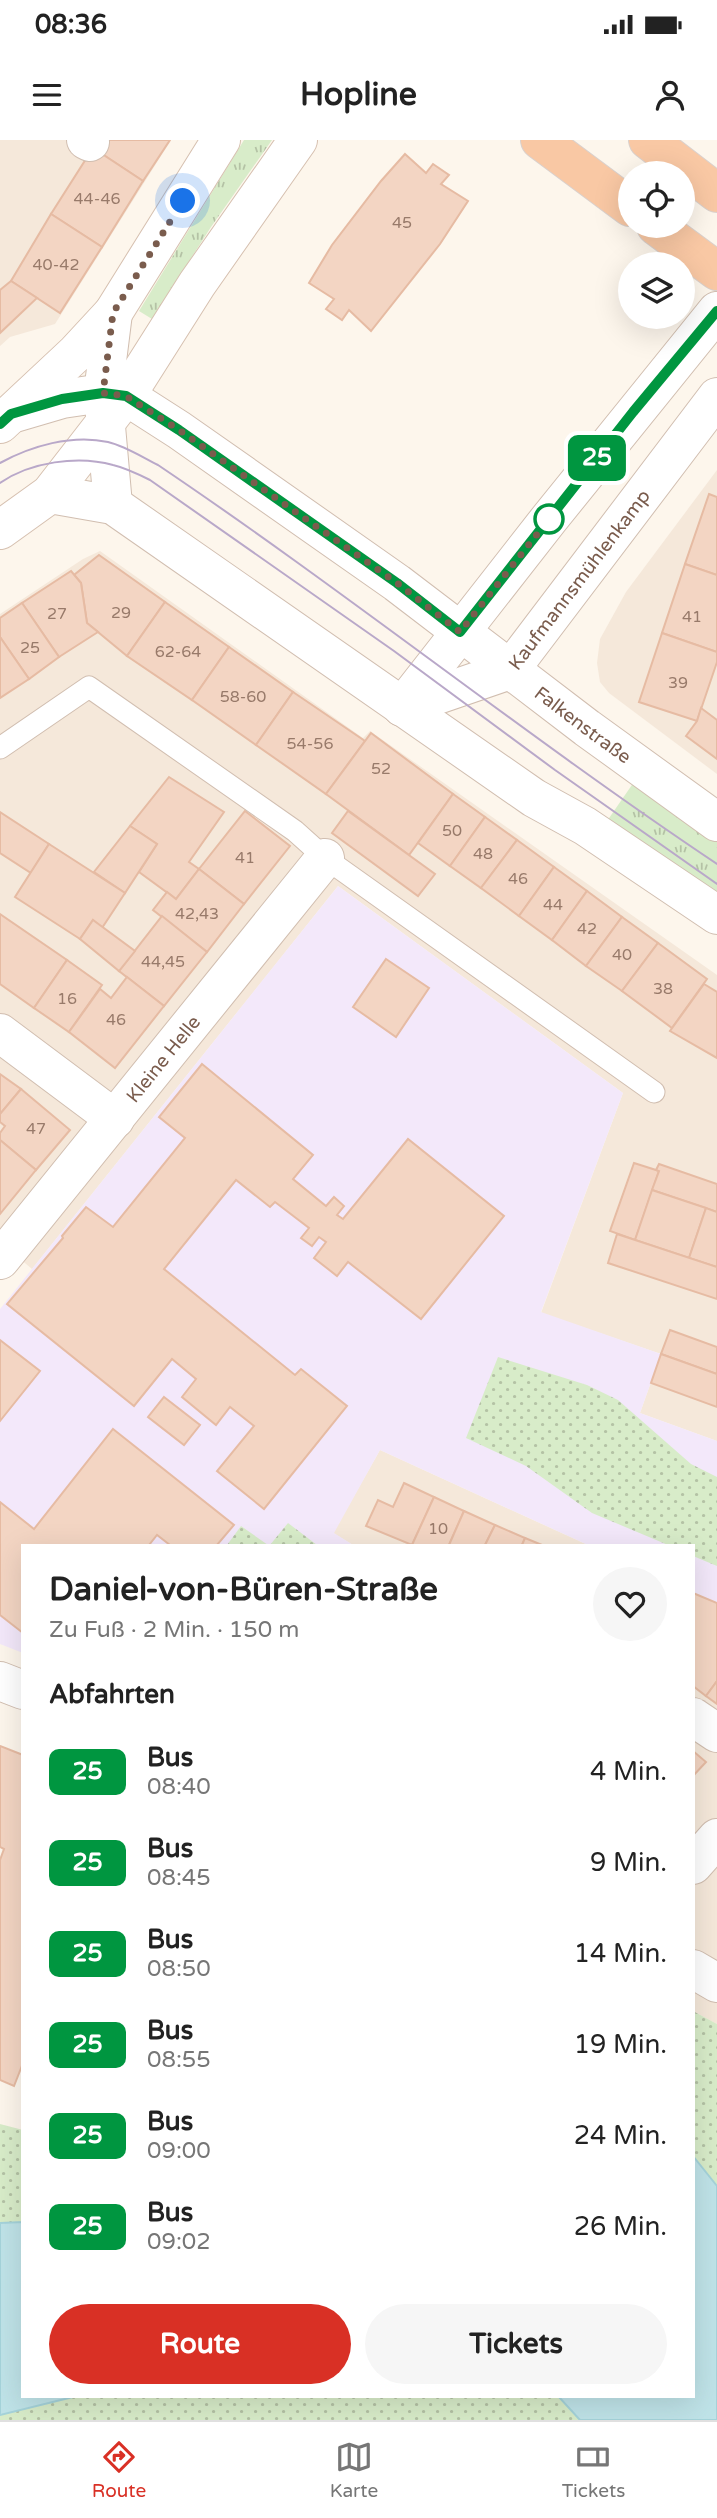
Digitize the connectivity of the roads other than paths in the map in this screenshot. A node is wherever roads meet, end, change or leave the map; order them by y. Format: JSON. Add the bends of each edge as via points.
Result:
{"nodes":[{"id":1,"x":221,"y":140,"type":"edge"},
{"id":2,"x":298,"y":140,"type":"edge"},
{"id":3,"x":540,"y":140,"type":"edge"},
{"id":4,"x":648,"y":140,"type":"edge"},
{"id":5,"x":717,"y":192,"type":"edge"},
{"id":6,"x":618,"y":197,"type":"edge"},
{"id":7,"x":672,"y":238,"type":"edge"},
{"id":8,"x":704,"y":261,"type":"edge"},
{"id":9,"x":717,"y":311,"type":"edge"},
{"id":10,"x":113,"y":313,"type":"junction"},
{"id":11,"x":717,"y":397,"type":"edge"},
{"id":12,"x":112,"y":404,"type":"junction"},
{"id":13,"x":6,"y":419,"type":"edge"},
{"id":14,"x":50,"y":494,"type":"junction"},
{"id":15,"x":113,"y":505,"type":"junction"},
{"id":16,"x":0,"y":530,"type":"edge"},
{"id":17,"x":460,"y":632,"type":"junction"},
{"id":18,"x":510,"y":670,"type":"junction"},
{"id":19,"x":402,"y":707,"type":"junction"},
{"id":20,"x":0,"y":748,"type":"edge"},
{"id":21,"x":717,"y":822,"type":"edge"},
{"id":22,"x":325,"y":858,"type":"junction"},
{"id":23,"x":717,"y":915,"type":"edge"},
{"id":24,"x":0,"y":1033,"type":"edge"},
{"id":25,"x":654,"y":1093,"type":"dead end"},
{"id":26,"x":116,"y":1119,"type":"junction"},
{"id":27,"x":0,"y":1260,"type":"edge"},
{"id":28,"x":0,"y":1681,"type":"edge"},
{"id":29,"x":21,"y":1689,"type":"edge"},
{"id":30,"x":695,"y":1718,"type":"edge"},
{"id":31,"x":717,"y":1733,"type":"edge"},
{"id":32,"x":717,"y":1838,"type":"edge"},
{"id":33,"x":695,"y":1863,"type":"edge"},
{"id":34,"x":695,"y":1970,"type":"edge"},
{"id":35,"x":717,"y":1983,"type":"edge"}],
"edges":[{"from":1,"to":10,"type":"street"},
{"from":2,"to":12,"type":"street"},
{"from":3,"to":6,"type":"highway"},
{"from":4,"to":5,"type":"highway"},
{"from":7,"to":8,"type":"highway"},
{"from":9,"to":17,"type":"street"},
{"from":10,"to":12,"type":"street"},
{"from":10,"to":13,"type":"street"},
{"from":11,"to":18,"type":"street","name":"Kaufmannsmühlenkamp"},
{"from":12,"to":13,"type":"street","via":[[62,399]]},
{"from":12,"to":14,"type":"street"},
{"from":12,"to":15,"type":"street"},
{"from":12,"to":17,"type":"street","name":"Falkenstraße","via":[[179,430]]},
{"from":14,"to":15,"type":"street"},
{"from":14,"to":16,"type":"street"},
{"from":15,"to":19,"type":"street"},
{"from":17,"to":18,"type":"street","name":"Falkenstraße"},
{"from":17,"to":19,"type":"street"},
{"from":18,"to":19,"type":"street","name":"Kaufmannsmühlenkamp"},
{"from":18,"to":21,"type":"street","name":"Falkenstraße"},
{"from":19,"to":23,"type":"street"},
{"from":20,"to":22,"type":"lane","via":[[89,687],[295,831]]},
{"from":22,"to":25,"type":"lane"},
{"from":22,"to":26,"type":"street","name":"Kleine Helle"},
{"from":24,"to":26,"type":"street"},
{"from":26,"to":27,"type":"street","name":"Kleine Helle"},
{"from":28,"to":29,"type":"street"},
{"from":30,"to":31,"type":"street"},
{"from":32,"to":33,"type":"street"},
{"from":34,"to":35,"type":"street"}]}
